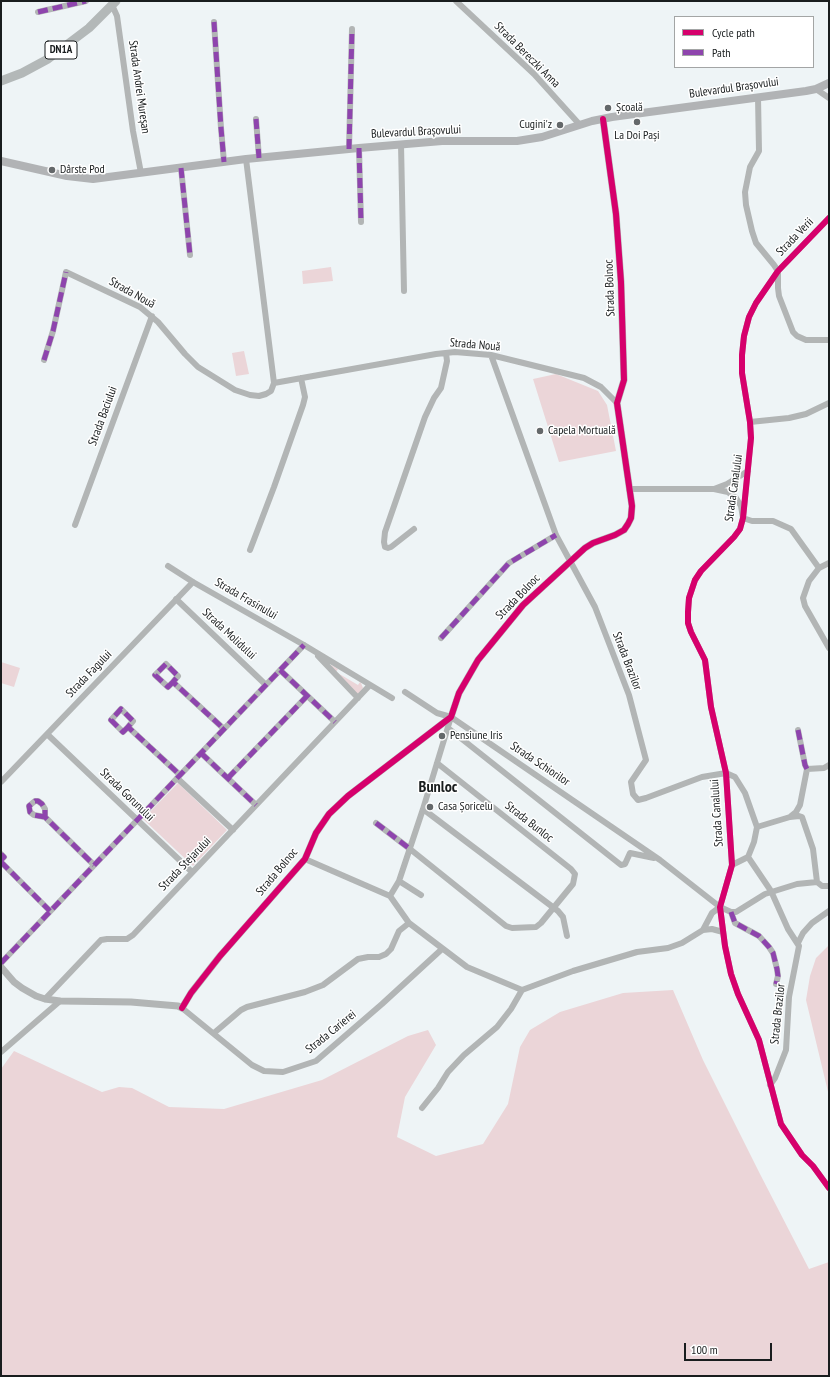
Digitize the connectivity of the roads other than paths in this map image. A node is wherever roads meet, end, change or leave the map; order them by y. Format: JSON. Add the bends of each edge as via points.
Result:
{"nodes":[{"id":1,"x":86,"y":1,"type":"edge"},
{"id":2,"x":456,"y":1,"type":"edge"},
{"id":3,"x":114,"y":3,"type":"edge"},
{"id":4,"x":38,"y":12,"type":"dead end"},
{"id":5,"x":214,"y":22,"type":"dead end"},
{"id":6,"x":352,"y":29,"type":"dead end"},
{"id":7,"x":1,"y":81,"type":"edge"},
{"id":8,"x":829,"y":83,"type":"edge"},
{"id":9,"x":816,"y":89,"type":"junction"},
{"id":10,"x":758,"y":97,"type":"junction"},
{"id":11,"x":829,"y":98,"type":"edge"},
{"id":12,"x":256,"y":119,"type":"dead end"},
{"id":13,"x":603,"y":119,"type":"junction"},
{"id":14,"x":580,"y":125,"type":"junction"},
{"id":15,"x":401,"y":144,"type":"junction"},
{"id":16,"x":359,"y":148,"type":"junction"},
{"id":17,"x":349,"y":149,"type":"junction"},
{"id":18,"x":259,"y":158,"type":"junction"},
{"id":19,"x":246,"y":160,"type":"junction"},
{"id":20,"x":1,"y":161,"type":"edge"},
{"id":21,"x":224,"y":162,"type":"junction"},
{"id":22,"x":181,"y":168,"type":"junction"},
{"id":23,"x":141,"y":173,"type":"junction"},
{"id":24,"x":829,"y":218,"type":"edge"},
{"id":25,"x":360,"y":222,"type":"dead end"},
{"id":26,"x":190,"y":256,"type":"dead end"},
{"id":27,"x":778,"y":271,"type":"junction"},
{"id":28,"x":404,"y":291,"type":"dead end"},
{"id":29,"x":152,"y":316,"type":"junction"},
{"id":30,"x":829,"y":340,"type":"edge"},
{"id":31,"x":446,"y":353,"type":"junction"},
{"id":32,"x":491,"y":355,"type":"junction"},
{"id":33,"x":44,"y":360,"type":"dead end"},
{"id":34,"x":301,"y":378,"type":"junction"},
{"id":35,"x":274,"y":383,"type":"junction"},
{"id":36,"x":617,"y":403,"type":"junction"},
{"id":37,"x":829,"y":403,"type":"edge"},
{"id":38,"x":750,"y":422,"type":"junction"},
{"id":39,"x":748,"y":471,"type":"junction"},
{"id":40,"x":629,"y":488,"type":"junction"},
{"id":41,"x":714,"y":489,"type":"junction"},
{"id":42,"x":744,"y":518,"type":"junction"},
{"id":43,"x":75,"y":524,"type":"dead end"},
{"id":44,"x":414,"y":529,"type":"dead end"},
{"id":45,"x":556,"y":535,"type":"junction"},
{"id":46,"x":250,"y":550,"type":"dead end"},
{"id":47,"x":570,"y":561,"type":"junction"},
{"id":48,"x":829,"y":563,"type":"edge"},
{"id":49,"x":168,"y":566,"type":"dead end"},
{"id":50,"x":819,"y":568,"type":"junction"},
{"id":51,"x":193,"y":582,"type":"junction"},
{"id":52,"x":176,"y":599,"type":"junction"},
{"id":53,"x":441,"y":638,"type":"dead end"},
{"id":54,"x":304,"y":645,"type":"junction"},
{"id":55,"x":829,"y":648,"type":"edge"},
{"id":56,"x":314,"y":651,"type":"junction"},
{"id":57,"x":280,"y":670,"type":"junction"},
{"id":58,"x":173,"y":682,"type":"dead end"},
{"id":59,"x":266,"y":685,"type":"junction"},
{"id":60,"x":370,"y":685,"type":"junction"},
{"id":61,"x":405,"y":692,"type":"dead end"},
{"id":62,"x":307,"y":696,"type":"junction"},
{"id":63,"x":358,"y":698,"type":"junction"},
{"id":64,"x":392,"y":698,"type":"dead end"},
{"id":65,"x":451,"y":717,"type":"junction"},
{"id":66,"x":335,"y":722,"type":"junction"},
{"id":67,"x":128,"y":727,"type":"dead end"},
{"id":68,"x":448,"y":728,"type":"junction"},
{"id":69,"x":224,"y":730,"type":"junction"},
{"id":70,"x":798,"y":730,"type":"dead end"},
{"id":71,"x":47,"y":734,"type":"junction"},
{"id":72,"x":201,"y":752,"type":"junction"},
{"id":73,"x":437,"y":763,"type":"junction"},
{"id":74,"x":829,"y":765,"type":"edge"},
{"id":75,"x":807,"y":769,"type":"junction"},
{"id":76,"x":726,"y":773,"type":"junction"},
{"id":77,"x":178,"y":777,"type":"junction"},
{"id":78,"x":228,"y":778,"type":"junction"},
{"id":79,"x":1,"y":782,"type":"edge"},
{"id":80,"x":256,"y":805,"type":"junction"},
{"id":81,"x":423,"y":809,"type":"junction"},
{"id":82,"x":45,"y":817,"type":"dead end"},
{"id":83,"x":790,"y":817,"type":"junction"},
{"id":84,"x":137,"y":819,"type":"junction"},
{"id":85,"x":376,"y":823,"type":"dead end"},
{"id":86,"x":757,"y":827,"type":"junction"},
{"id":87,"x":233,"y":830,"type":"junction"},
{"id":88,"x":410,"y":848,"type":"junction"},
{"id":89,"x":1,"y":854,"type":"edge"},
{"id":90,"x":748,"y":857,"type":"junction"},
{"id":91,"x":305,"y":858,"type":"junction"},
{"id":92,"x":660,"y":860,"type":"junction"},
{"id":93,"x":1,"y":861,"type":"edge"},
{"id":94,"x":94,"y":865,"type":"junction"},
{"id":95,"x":732,"y":865,"type":"junction"},
{"id":96,"x":192,"y":872,"type":"junction"},
{"id":97,"x":399,"y":881,"type":"junction"},
{"id":98,"x":817,"y":882,"type":"junction"},
{"id":99,"x":829,"y":886,"type":"edge"},
{"id":100,"x":771,"y":891,"type":"junction"},
{"id":101,"x":421,"y":895,"type":"dead end"},
{"id":102,"x":390,"y":896,"type":"junction"},
{"id":103,"x":720,"y":907,"type":"junction"},
{"id":104,"x":554,"y":908,"type":"junction"},
{"id":105,"x":50,"y":911,"type":"junction"},
{"id":106,"x":829,"y":911,"type":"edge"},
{"id":107,"x":731,"y":912,"type":"junction"},
{"id":108,"x":409,"y":923,"type":"junction"},
{"id":109,"x":703,"y":930,"type":"junction"},
{"id":110,"x":723,"y":932,"type":"junction"},
{"id":111,"x":567,"y":936,"type":"dead end"},
{"id":112,"x":798,"y":943,"type":"junction"},
{"id":113,"x":442,"y":949,"type":"junction"},
{"id":114,"x":1,"y":963,"type":"edge"},
{"id":115,"x":1,"y":967,"type":"edge"},
{"id":116,"x":776,"y":984,"type":"dead end"},
{"id":117,"x":522,"y":990,"type":"junction"},
{"id":118,"x":45,"y":999,"type":"junction"},
{"id":119,"x":60,"y":1001,"type":"junction"},
{"id":120,"x":182,"y":1008,"type":"junction"},
{"id":121,"x":214,"y":1033,"type":"junction"},
{"id":122,"x":1,"y":1052,"type":"edge"},
{"id":123,"x":770,"y":1085,"type":"junction"},
{"id":124,"x":422,"y":1108,"type":"dead end"},
{"id":125,"x":829,"y":1188,"type":"edge"}],
"edges":[{"from":1,"to":4,"type":"street"},
{"from":2,"to":14,"type":"street","name":"Strada Bereczki Anna","via":[[534,74]]},
{"from":3,"to":7,"type":"main road","number":"DN1A","via":[[48,60],[22,74]]},
{"from":3,"to":23,"type":"street","name":"Strada Andrei Mureșan"},
{"from":5,"to":21,"type":"street"},
{"from":6,"to":17,"type":"street"},
{"from":8,"to":9,"type":"main road","name":"Bulevardul Brașovului"},
{"from":9,"to":10,"type":"main road","name":"Bulevardul Brașovului"},
{"from":9,"to":11,"type":"street"},
{"from":10,"to":13,"type":"main road","name":"Bulevardul Brașovului"},
{"from":10,"to":27,"type":"street","via":[[759,151],[749,170],[745,197],[754,238]]},
{"from":12,"to":18,"type":"street"},
{"from":13,"to":14,"type":"main road","name":"Bulevardul Brașovului"},
{"from":13,"to":36,"type":"street","name":"Strada Bolnoc","via":[[616,214],[621,282],[624,380]]},
{"from":14,"to":15,"type":"main road","name":"Bulevardul Brașovului","via":[[529,140]]},
{"from":15,"to":16,"type":"main road","name":"Bulevardul Brașovului"},
{"from":15,"to":28,"type":"street"},
{"from":16,"to":17,"type":"main road","name":"Bulevardul Brașovului"},
{"from":16,"to":25,"type":"street"},
{"from":17,"to":18,"type":"main road","name":"Bulevardul Brașovului"},
{"from":18,"to":19,"type":"main road","name":"Bulevardul Brașovului"},
{"from":19,"to":21,"type":"main road","name":"Bulevardul Brașovului"},
{"from":19,"to":35,"type":"street"},
{"from":20,"to":23,"type":"main road","name":"Bulevardul Brașovului","via":[[80,178]]},
{"from":21,"to":22,"type":"main road","name":"Bulevardul Brașovului"},
{"from":22,"to":23,"type":"main road","name":"Bulevardul Brașovului"},
{"from":22,"to":26,"type":"street"},
{"from":24,"to":27,"type":"street","name":"Strada Verii"},
{"from":27,"to":30,"type":"street","name":"Strada Verii","via":[[779,296],[793,332],[806,340]]},
{"from":27,"to":38,"type":"street","name":"Strada Canalului","via":[[756,303],[744,336],[742,373]]},
{"from":29,"to":33,"type":"street","name":"Strada Nouă","via":[[140,307],[66,272]]},
{"from":29,"to":35,"type":"street","name":"Strada Nouă","via":[[198,367],[235,390],[259,396],[271,391]]},
{"from":29,"to":43,"type":"street","name":"Strada Baciului"},
{"from":31,"to":32,"type":"street","name":"Strada Nouă"},
{"from":31,"to":34,"type":"street","name":"Strada Nouă"},
{"from":31,"to":44,"type":"street","via":[[447,361],[441,388],[425,417],[385,532],[386,547],[391,547]]},
{"from":32,"to":36,"type":"street","name":"Strada Nouă","via":[[584,378],[601,387]]},
{"from":32,"to":45,"type":"street","name":"Strada Brazilor"},
{"from":34,"to":35,"type":"street","name":"Strada Nouă"},
{"from":34,"to":46,"type":"street","via":[[305,396],[303,406]]},
{"from":36,"to":40,"type":"street","name":"Strada Bolnoc"},
{"from":37,"to":38,"type":"street","via":[[806,414]]},
{"from":38,"to":39,"type":"street","name":"Strada Canalului"},
{"from":39,"to":41,"type":"street","name":"Strada Canalului"},
{"from":39,"to":42,"type":"street","name":"Strada Canalului"},
{"from":40,"to":41,"type":"street","name":"Strada Canalului"},
{"from":40,"to":47,"type":"street","name":"Strada Bolnoc","via":[[631,518],[624,530],[593,543]]},
{"from":41,"to":42,"type":"street","name":"Strada Canalului","via":[[728,492],[736,498]]},
{"from":42,"to":50,"type":"street","via":[[752,521],[772,521],[791,529]]},
{"from":42,"to":76,"type":"street","name":"Strada Canalului","via":[[734,537],[695,580],[689,598],[688,612],[691,632],[705,660],[711,707]]},
{"from":45,"to":47,"type":"street","name":"Strada Brazilor"},
{"from":45,"to":53,"type":"street","via":[[509,564]]},
{"from":47,"to":65,"type":"street","name":"Strada Bolnoc","via":[[523,605],[478,660],[459,693]]},
{"from":47,"to":76,"type":"street","name":"Strada Brazilor","via":[[595,607],[629,695],[646,760],[631,782],[633,794],[638,800],[702,777]]},
{"from":48,"to":50,"type":"street"},
{"from":49,"to":51,"type":"street","name":"Strada Frasinului"},
{"from":50,"to":55,"type":"street","via":[[809,581],[803,598]]},
{"from":51,"to":52,"type":"street","name":"Strada Fagului"},
{"from":51,"to":54,"type":"street","name":"Strada Frasinului"},
{"from":52,"to":59,"type":"street","name":"Strada Molidului"},
{"from":52,"to":71,"type":"street","name":"Strada Fagului"},
{"from":54,"to":56,"type":"street","name":"Strada Frasinului"},
{"from":54,"to":57,"type":"street"},
{"from":56,"to":60,"type":"street","name":"Strada Frasinului"},
{"from":56,"to":63,"type":"street","name":"Strada Frasinului"},
{"from":57,"to":59,"type":"street"},
{"from":57,"to":62,"type":"street"},
{"from":58,"to":69,"type":"street"},
{"from":59,"to":69,"type":"street"},
{"from":60,"to":63,"type":"street","name":"Strada Stejarului"},
{"from":60,"to":64,"type":"street","name":"Strada Frasinului"},
{"from":61,"to":65,"type":"street","name":"Strada Schiorilor","via":[[437,713]]},
{"from":62,"to":66,"type":"street"},
{"from":62,"to":78,"type":"street"},
{"from":63,"to":66,"type":"street","name":"Strada Stejarului"},
{"from":65,"to":68,"type":"street"},
{"from":65,"to":91,"type":"street","name":"Strada Bolnoc","via":[[348,796],[329,814]]},
{"from":65,"to":92,"type":"street","name":"Strada Schiorilor"},
{"from":66,"to":80,"type":"street","name":"Strada Stejarului"},
{"from":67,"to":77,"type":"street"},
{"from":68,"to":73,"type":"street"},
{"from":68,"to":92,"type":"street","name":"Strada Schiorilor","via":[[621,865],[625,864],[630,853]]},
{"from":69,"to":72,"type":"street"},
{"from":70,"to":75,"type":"street"},
{"from":71,"to":79,"type":"street","name":"Strada Fagului"},
{"from":71,"to":84,"type":"street","name":"Strada Gorunului"},
{"from":72,"to":77,"type":"street"},
{"from":72,"to":78,"type":"street"},
{"from":73,"to":81,"type":"street"},
{"from":73,"to":104,"type":"street","name":"Strada Bunloc","via":[[571,869],[575,874],[573,884]]},
{"from":74,"to":75,"type":"street","via":[[824,768]]},
{"from":75,"to":83,"type":"street","via":[[800,805]]},
{"from":76,"to":86,"type":"street","via":[[736,778],[745,793]]},
{"from":76,"to":95,"type":"street","name":"Strada Canalului"},
{"from":77,"to":84,"type":"street"},
{"from":77,"to":87,"type":"street"},
{"from":78,"to":80,"type":"street"},
{"from":80,"to":87,"type":"street","name":"Strada Stejarului"},
{"from":81,"to":88,"type":"street"},
{"from":81,"to":104,"type":"street"},
{"from":82,"to":94,"type":"street"},
{"from":83,"to":86,"type":"street"},
{"from":83,"to":98,"type":"street","via":[[799,816],[804,820],[813,849]]},
{"from":84,"to":94,"type":"street"},
{"from":84,"to":96,"type":"street","name":"Strada Gorunului"},
{"from":85,"to":88,"type":"street","name":"Strada Bunloc"},
{"from":86,"to":90,"type":"street"},
{"from":87,"to":96,"type":"street","name":"Strada Stejarului"},
{"from":88,"to":97,"type":"street"},
{"from":88,"to":104,"type":"street","name":"Strada Bunloc","via":[[506,926],[536,927]]},
{"from":89,"to":93,"type":"street","via":[[4,857]]},
{"from":90,"to":95,"type":"street"},
{"from":90,"to":100,"type":"street"},
{"from":91,"to":102,"type":"street"},
{"from":91,"to":120,"type":"street","name":"Strada Bolnoc","via":[[220,956]]},
{"from":92,"to":103,"type":"street","name":"Strada Schiorilor"},
{"from":93,"to":105,"type":"street"},
{"from":94,"to":105,"type":"street"},
{"from":95,"to":103,"type":"street","name":"Strada Canalului"},
{"from":96,"to":118,"type":"street","name":"Strada Stejarului","via":[[130,938],[101,940]]},
{"from":97,"to":101,"type":"street"},
{"from":97,"to":102,"type":"street"},
{"from":98,"to":99,"type":"street","via":[[822,886]]},
{"from":98,"to":100,"type":"street"},
{"from":100,"to":107,"type":"street","via":[[736,912]]},
{"from":100,"to":112,"type":"street","via":[[788,929]]},
{"from":102,"to":108,"type":"street"},
{"from":103,"to":107,"type":"street","name":"Strada Schiorilor"},
{"from":103,"to":109,"type":"street","via":[[712,913]]},
{"from":103,"to":110,"type":"street"},
{"from":104,"to":111,"type":"street","via":[[562,917]]},
{"from":105,"to":114,"type":"street"},
{"from":106,"to":112,"type":"street","name":"Strada Brazilor","via":[[812,923]]},
{"from":107,"to":116,"type":"street","via":[[735,923],[759,936],[773,953],[778,976]]},
{"from":108,"to":113,"type":"street"},
{"from":108,"to":121,"type":"street","via":[[399,932],[391,950],[386,954],[358,959],[323,985],[305,992],[247,1007]]},
{"from":109,"to":110,"type":"street"},
{"from":109,"to":117,"type":"street","via":[[668,948],[630,954]]},
{"from":110,"to":123,"type":"street","via":[[731,974],[759,1040]]},
{"from":112,"to":123,"type":"street","name":"Strada Brazilor","via":[[789,996],[786,1050]]},
{"from":113,"to":117,"type":"street","via":[[467,968]]},
{"from":113,"to":121,"type":"street","name":"Strada Carierei","via":[[320,1058],[305,1066],[283,1072],[264,1071],[252,1065]]},
{"from":115,"to":118,"type":"street","via":[[22,988]]},
{"from":117,"to":124,"type":"street","via":[[497,1027],[448,1072]]},
{"from":118,"to":119,"type":"street"},
{"from":119,"to":120,"type":"street","via":[[132,1002]]},
{"from":119,"to":122,"type":"street"},
{"from":120,"to":121,"type":"street","name":"Strada Carierei"},
{"from":123,"to":125,"type":"street","via":[[781,1124]]}]}
